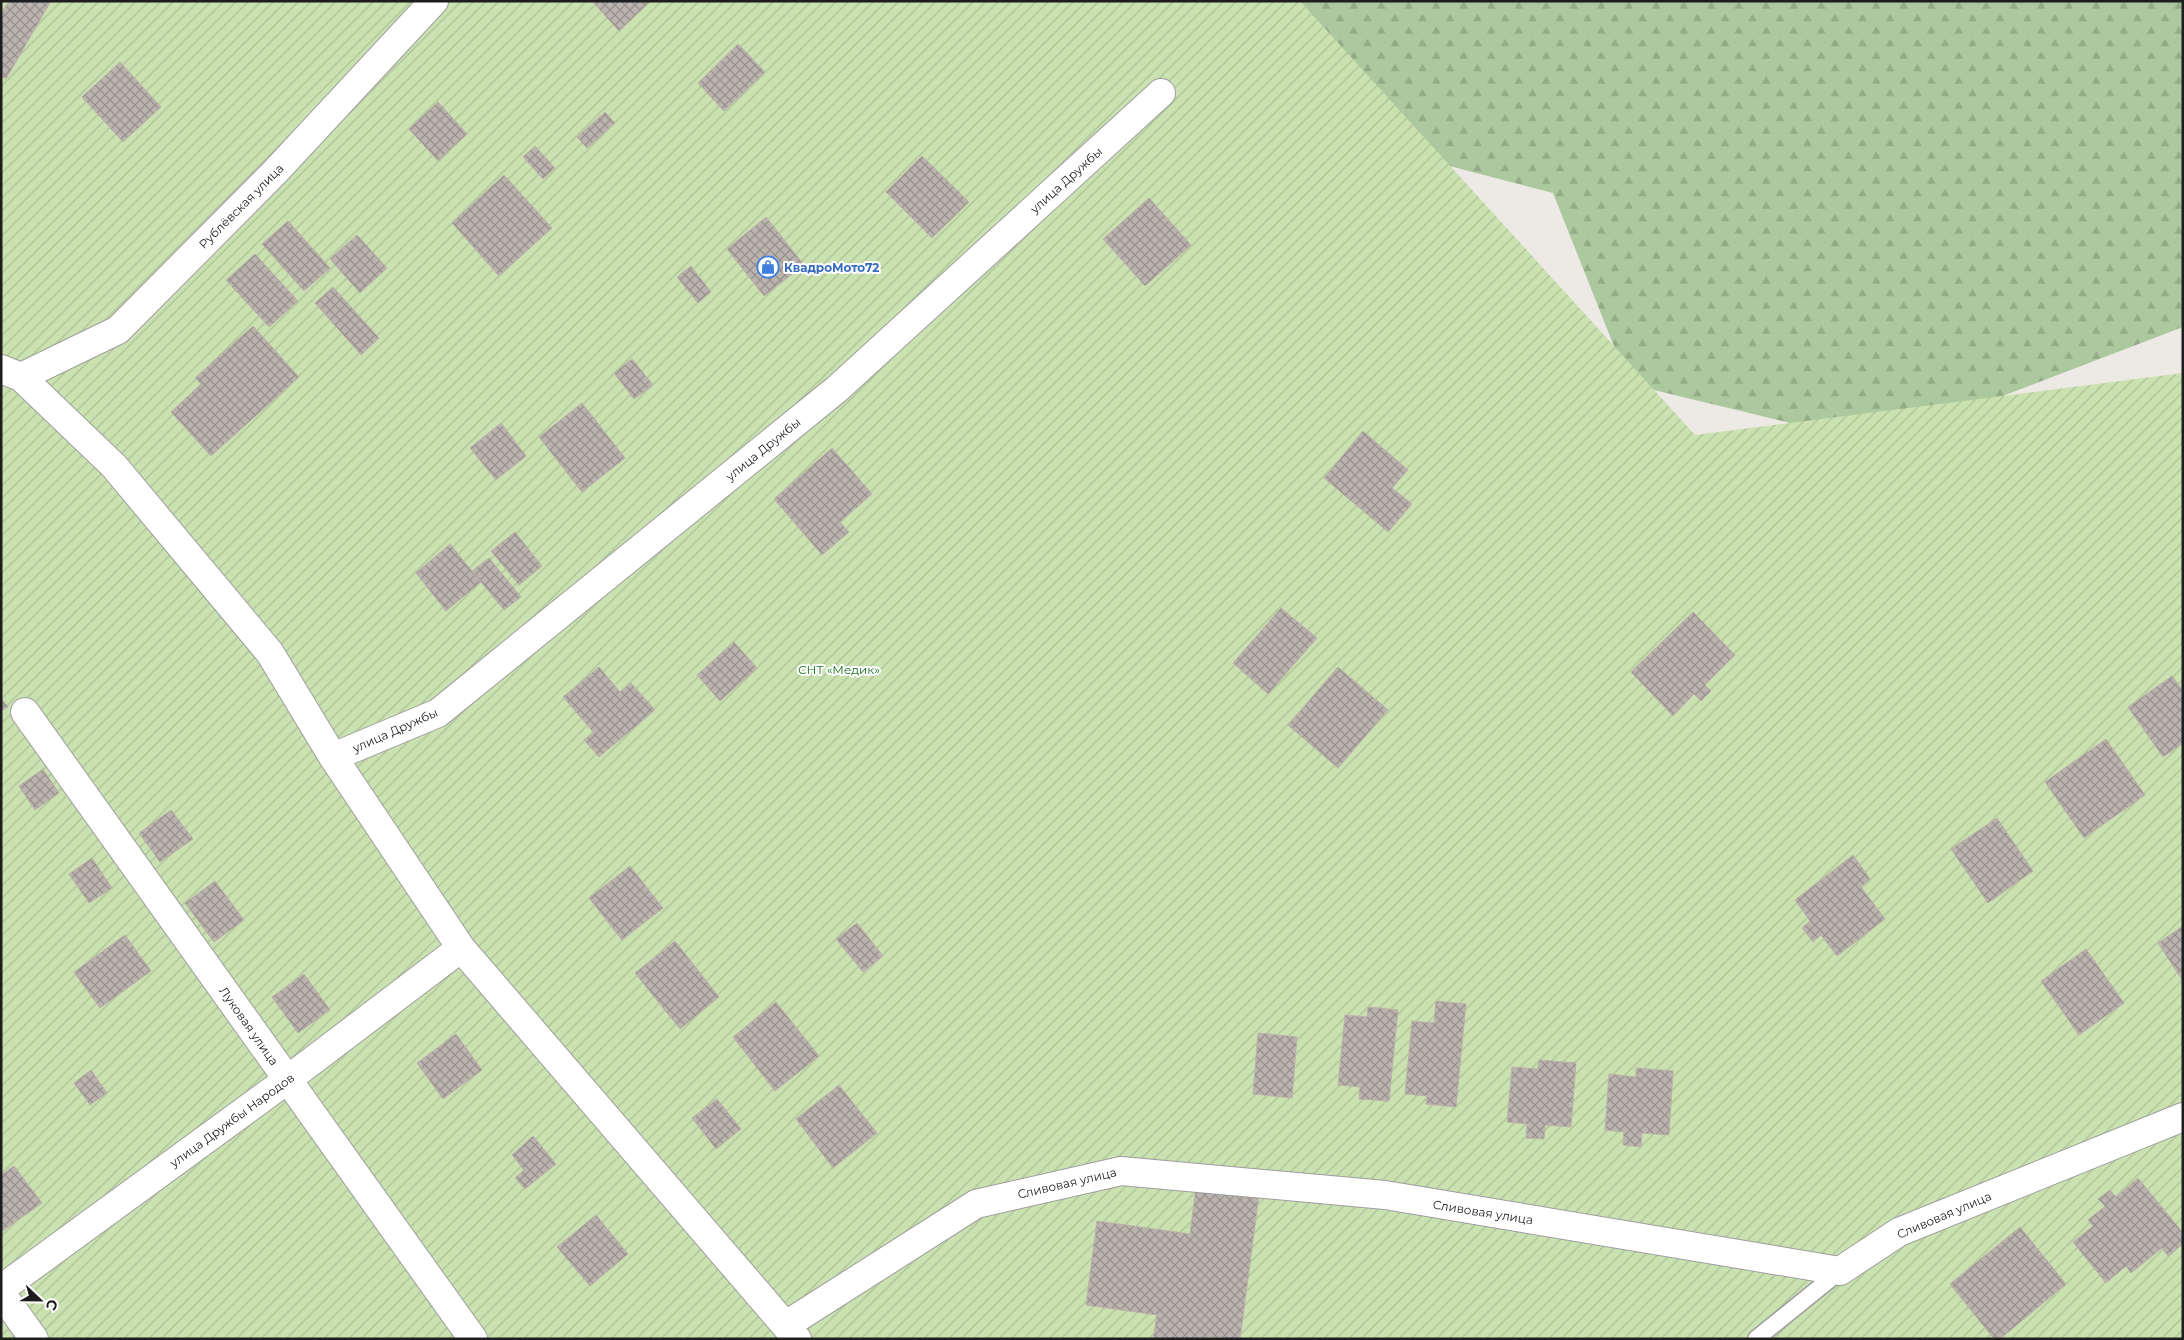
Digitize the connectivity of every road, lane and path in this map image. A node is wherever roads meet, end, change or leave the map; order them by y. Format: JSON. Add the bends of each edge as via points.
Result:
{"nodes":[{"id":1,"x":434,"y":1,"type":"edge"},
{"id":2,"x":1160,"y":94,"type":"dead end"},
{"id":3,"x":11,"y":373,"type":"edge"},
{"id":4,"x":25,"y":712,"type":"dead end"},
{"id":5,"x":333,"y":757,"type":"junction"},
{"id":6,"x":461,"y":948,"type":"junction"},
{"id":7,"x":287,"y":1080,"type":"junction"},
{"id":8,"x":2183,"y":1117,"type":"edge"},
{"id":9,"x":1840,"y":1271,"type":"junction"},
{"id":10,"x":1,"y":1291,"type":"edge"},
{"id":11,"x":791,"y":1332,"type":"edge"},
{"id":12,"x":34,"y":1339,"type":"edge"},
{"id":13,"x":473,"y":1339,"type":"edge"},
{"id":14,"x":1756,"y":1339,"type":"edge"}],
"edges":[{"from":1,"to":3,"type":"street","name":"Рублёвская улица","via":[[275,172],[118,330]]},
{"from":2,"to":5,"type":"street","name":"улица Дружбы","via":[[837,389],[438,713]]},
{"from":3,"to":5,"type":"street","via":[[114,466],[270,653]]},
{"from":4,"to":7,"type":"street","name":"Луковая улица"},
{"from":5,"to":6,"type":"street"},
{"from":6,"to":7,"type":"street","name":"улица Дружбы Народов"},
{"from":6,"to":11,"type":"street"},
{"from":7,"to":10,"type":"street","name":"улица Дружбы Народов"},
{"from":7,"to":13,"type":"street","name":"Луковая улица"},
{"from":8,"to":9,"type":"street","name":"Сливовая улица","via":[[1899,1232]]},
{"from":9,"to":11,"type":"street","name":"Сливовая улица","via":[[1385,1195],[1121,1171],[976,1204]]},
{"from":9,"to":14,"type":"lane"},
{"from":10,"to":12,"type":"street"}]}
